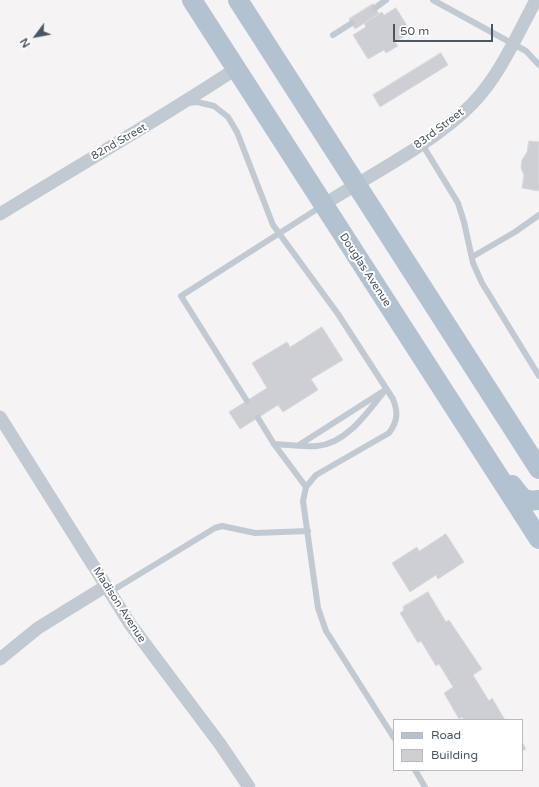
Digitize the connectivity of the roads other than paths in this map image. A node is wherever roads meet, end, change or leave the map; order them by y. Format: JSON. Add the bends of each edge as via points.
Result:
{"nodes":[{"id":1,"x":192,"y":0,"type":"edge"},
{"id":2,"x":238,"y":0,"type":"edge"},
{"id":3,"x":386,"y":0,"type":"edge"},
{"id":4,"x":433,"y":0,"type":"edge"},
{"id":5,"x":536,"y":0,"type":"edge"},
{"id":6,"x":375,"y":8,"type":"dead end"},
{"id":7,"x":352,"y":23,"type":"dead end"},
{"id":8,"x":332,"y":35,"type":"dead end"},
{"id":9,"x":512,"y":44,"type":"junction"},
{"id":10,"x":539,"y":65,"type":"edge"},
{"id":11,"x":237,"y":68,"type":"junction"},
{"id":12,"x":183,"y":104,"type":"junction"},
{"id":13,"x":422,"y":143,"type":"junction"},
{"id":14,"x":355,"y":184,"type":"junction"},
{"id":15,"x":323,"y":205,"type":"junction"},
{"id":16,"x":0,"y":214,"type":"edge"},
{"id":17,"x":539,"y":215,"type":"edge"},
{"id":18,"x":280,"y":234,"type":"junction"},
{"id":19,"x":472,"y":257,"type":"junction"},
{"id":20,"x":539,"y":376,"type":"edge"},
{"id":21,"x":386,"y":389,"type":"junction"},
{"id":22,"x":247,"y":401,"type":"dead end"},
{"id":23,"x":0,"y":417,"type":"edge"},
{"id":24,"x":258,"y":418,"type":"dead end"},
{"id":25,"x":472,"y":433,"type":"junction"},
{"id":26,"x":4,"y":434,"type":"edge"},
{"id":27,"x":274,"y":444,"type":"junction"},
{"id":28,"x":299,"y":445,"type":"junction"},
{"id":29,"x":539,"y":469,"type":"edge"},
{"id":30,"x":306,"y":488,"type":"junction"},
{"id":31,"x":539,"y":500,"type":"edge"},
{"id":32,"x":308,"y":531,"type":"junction"},
{"id":33,"x":539,"y":539,"type":"edge"},
{"id":34,"x":108,"y":589,"type":"junction"},
{"id":35,"x":0,"y":659,"type":"edge"},
{"id":36,"x":393,"y":736,"type":"edge"},
{"id":37,"x":415,"y":771,"type":"edge"},
{"id":38,"x":248,"y":787,"type":"edge"},
{"id":39,"x":426,"y":787,"type":"edge"}],
"edges":[{"from":1,"to":11,"type":"main road","name":"Douglas Avenue"},
{"from":2,"to":14,"type":"main road"},
{"from":3,"to":6,"type":"lane"},
{"from":4,"to":9,"type":"lane"},
{"from":5,"to":9,"type":"street","name":"83rd Street"},
{"from":7,"to":8,"type":"lane"},
{"from":9,"to":10,"type":"lane","via":[[526,51]]},
{"from":9,"to":13,"type":"street","name":"83rd Street","via":[[489,83],[472,103],[452,123]]},
{"from":11,"to":12,"type":"street","name":"82nd Street"},
{"from":11,"to":15,"type":"main road","name":"Douglas Avenue"},
{"from":12,"to":16,"type":"street","name":"82nd Street"},
{"from":12,"to":18,"type":"lane","via":[[197,102],[214,106],[228,117],[237,132],[264,204]]},
{"from":13,"to":14,"type":"street","name":"83rd Street"},
{"from":13,"to":19,"type":"lane","via":[[458,203]]},
{"from":14,"to":15,"type":"street","name":"83rd Street"},
{"from":14,"to":29,"type":"main road"},
{"from":15,"to":18,"type":"lane"},
{"from":15,"to":25,"type":"main road","name":"Douglas Avenue"},
{"from":17,"to":19,"type":"lane"},
{"from":18,"to":21,"type":"lane","via":[[338,314]]},
{"from":18,"to":22,"type":"lane","via":[[181,296]]},
{"from":19,"to":20,"type":"lane","via":[[490,300]]},
{"from":21,"to":28,"type":"lane"},
{"from":21,"to":28,"type":"lane","via":[[346,433],[318,446]]},
{"from":21,"to":30,"type":"lane","via":[[397,409],[394,426],[389,433],[316,475]]},
{"from":23,"to":26,"type":"street","name":"Madison Avenue"},
{"from":24,"to":27,"type":"lane"},
{"from":25,"to":31,"type":"main road","via":[[484,443],[520,496],[528,501]]},
{"from":25,"to":33,"type":"main road","name":"Douglas Avenue"},
{"from":26,"to":34,"type":"street","name":"Madison Avenue"},
{"from":27,"to":28,"type":"lane"},
{"from":27,"to":30,"type":"lane"},
{"from":30,"to":32,"type":"lane","via":[[303,501]]},
{"from":32,"to":34,"type":"lane","via":[[255,533],[222,526],[214,528]]},
{"from":32,"to":36,"type":"lane","via":[[318,608],[326,631]]},
{"from":34,"to":35,"type":"street","via":[[38,628]]},
{"from":34,"to":38,"type":"street","name":"Madison Avenue","via":[[130,624],[220,744]]},
{"from":37,"to":39,"type":"lane"}]}
